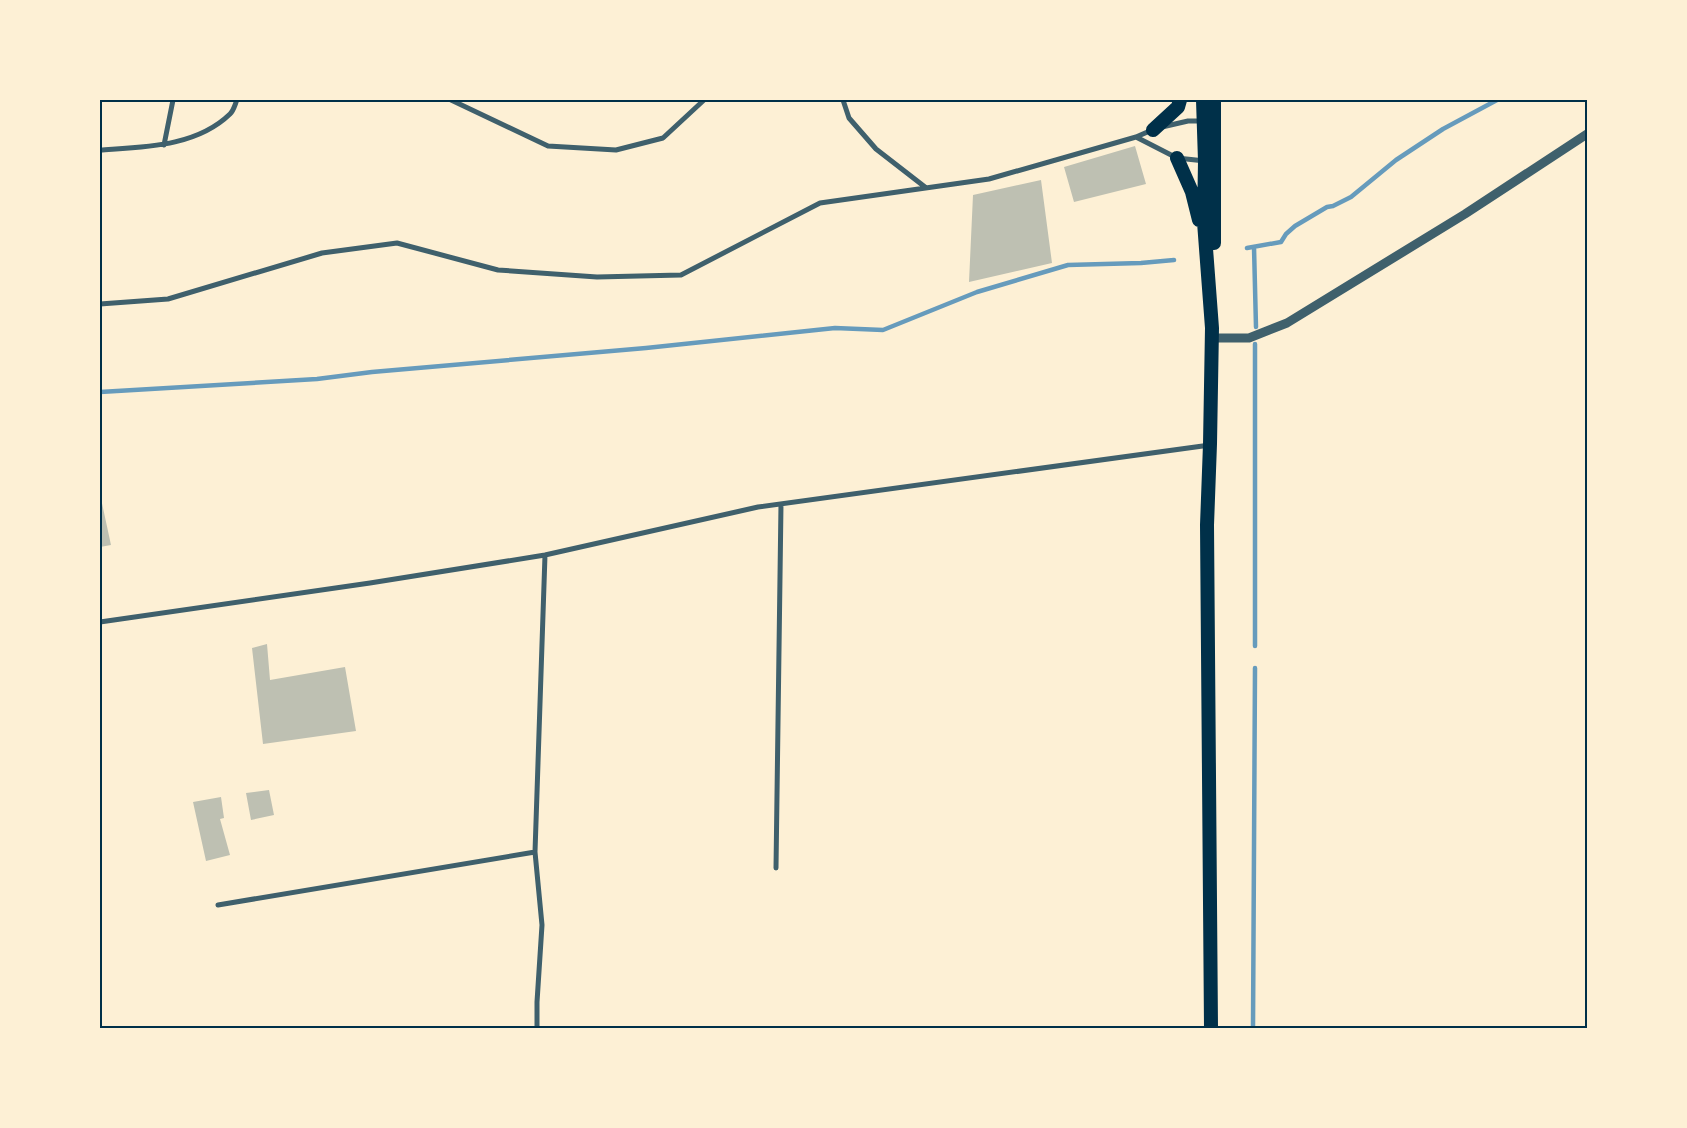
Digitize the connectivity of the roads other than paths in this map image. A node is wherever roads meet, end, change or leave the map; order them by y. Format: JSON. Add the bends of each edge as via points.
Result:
{"nodes":[{"id":1,"x":173,"y":100,"type":"edge"},
{"id":2,"x":237,"y":100,"type":"edge"},
{"id":3,"x":452,"y":100,"type":"edge"},
{"id":4,"x":704,"y":100,"type":"edge"},
{"id":5,"x":843,"y":100,"type":"edge"},
{"id":6,"x":1180,"y":100,"type":"edge"},
{"id":7,"x":1203,"y":100,"type":"edge"},
{"id":8,"x":1214,"y":100,"type":"edge"},
{"id":9,"x":1208,"y":122,"type":"junction"},
{"id":10,"x":1154,"y":130,"type":"junction"},
{"id":11,"x":1587,"y":134,"type":"edge"},
{"id":12,"x":1136,"y":137,"type":"junction"},
{"id":13,"x":164,"y":145,"type":"junction"},
{"id":14,"x":100,"y":150,"type":"edge"},
{"id":15,"x":1176,"y":158,"type":"junction"},
{"id":16,"x":1210,"y":160,"type":"junction"},
{"id":17,"x":926,"y":187,"type":"junction"},
{"id":18,"x":1206,"y":250,"type":"junction"},
{"id":19,"x":100,"y":304,"type":"edge"},
{"id":20,"x":1212,"y":333,"type":"junction"},
{"id":21,"x":1210,"y":444,"type":"junction"},
{"id":22,"x":781,"y":504,"type":"junction"},
{"id":23,"x":545,"y":555,"type":"junction"},
{"id":24,"x":100,"y":622,"type":"edge"},
{"id":25,"x":535,"y":852,"type":"junction"},
{"id":26,"x":776,"y":868,"type":"dead end"},
{"id":27,"x":218,"y":905,"type":"dead end"},
{"id":28,"x":537,"y":1028,"type":"edge"},
{"id":29,"x":1211,"y":1028,"type":"edge"}],
"edges":[{"from":1,"to":13,"type":"street"},
{"from":2,"to":13,"type":"street","via":[[232,113],[204,132]]},
{"from":3,"to":4,"type":"street","via":[[548,146],[616,150],[663,138]]},
{"from":5,"to":17,"type":"street","via":[[849,118],[876,149]]},
{"from":6,"to":10,"type":"highway","via":[[1178,107]]},
{"from":7,"to":9,"type":"highway"},
{"from":8,"to":9,"type":"highway"},
{"from":9,"to":10,"type":"street","via":[[1188,120]]},
{"from":9,"to":16,"type":"highway"},
{"from":10,"to":12,"type":"street"},
{"from":11,"to":20,"type":"street","via":[[1465,214],[1287,323],[1249,338]]},
{"from":12,"to":15,"type":"street"},
{"from":12,"to":17,"type":"street","via":[[989,179]]},
{"from":13,"to":14,"type":"street"},
{"from":15,"to":16,"type":"street"},
{"from":15,"to":18,"type":"highway","via":[[1192,192]]},
{"from":16,"to":18,"type":"highway","via":[[1204,222]]},
{"from":16,"to":20,"type":"highway"},
{"from":17,"to":19,"type":"street","via":[[820,203],[681,275],[597,277],[498,270],[397,243],[322,253],[168,299]]},
{"from":18,"to":20,"type":"highway"},
{"from":20,"to":21,"type":"highway"},
{"from":21,"to":22,"type":"street"},
{"from":21,"to":29,"type":"highway","via":[[1206,525]]},
{"from":22,"to":23,"type":"street"},
{"from":22,"to":26,"type":"street"},
{"from":23,"to":24,"type":"street","via":[[370,584]]},
{"from":23,"to":25,"type":"street"},
{"from":25,"to":27,"type":"street"},
{"from":25,"to":28,"type":"street","via":[[542,925]]}]}
